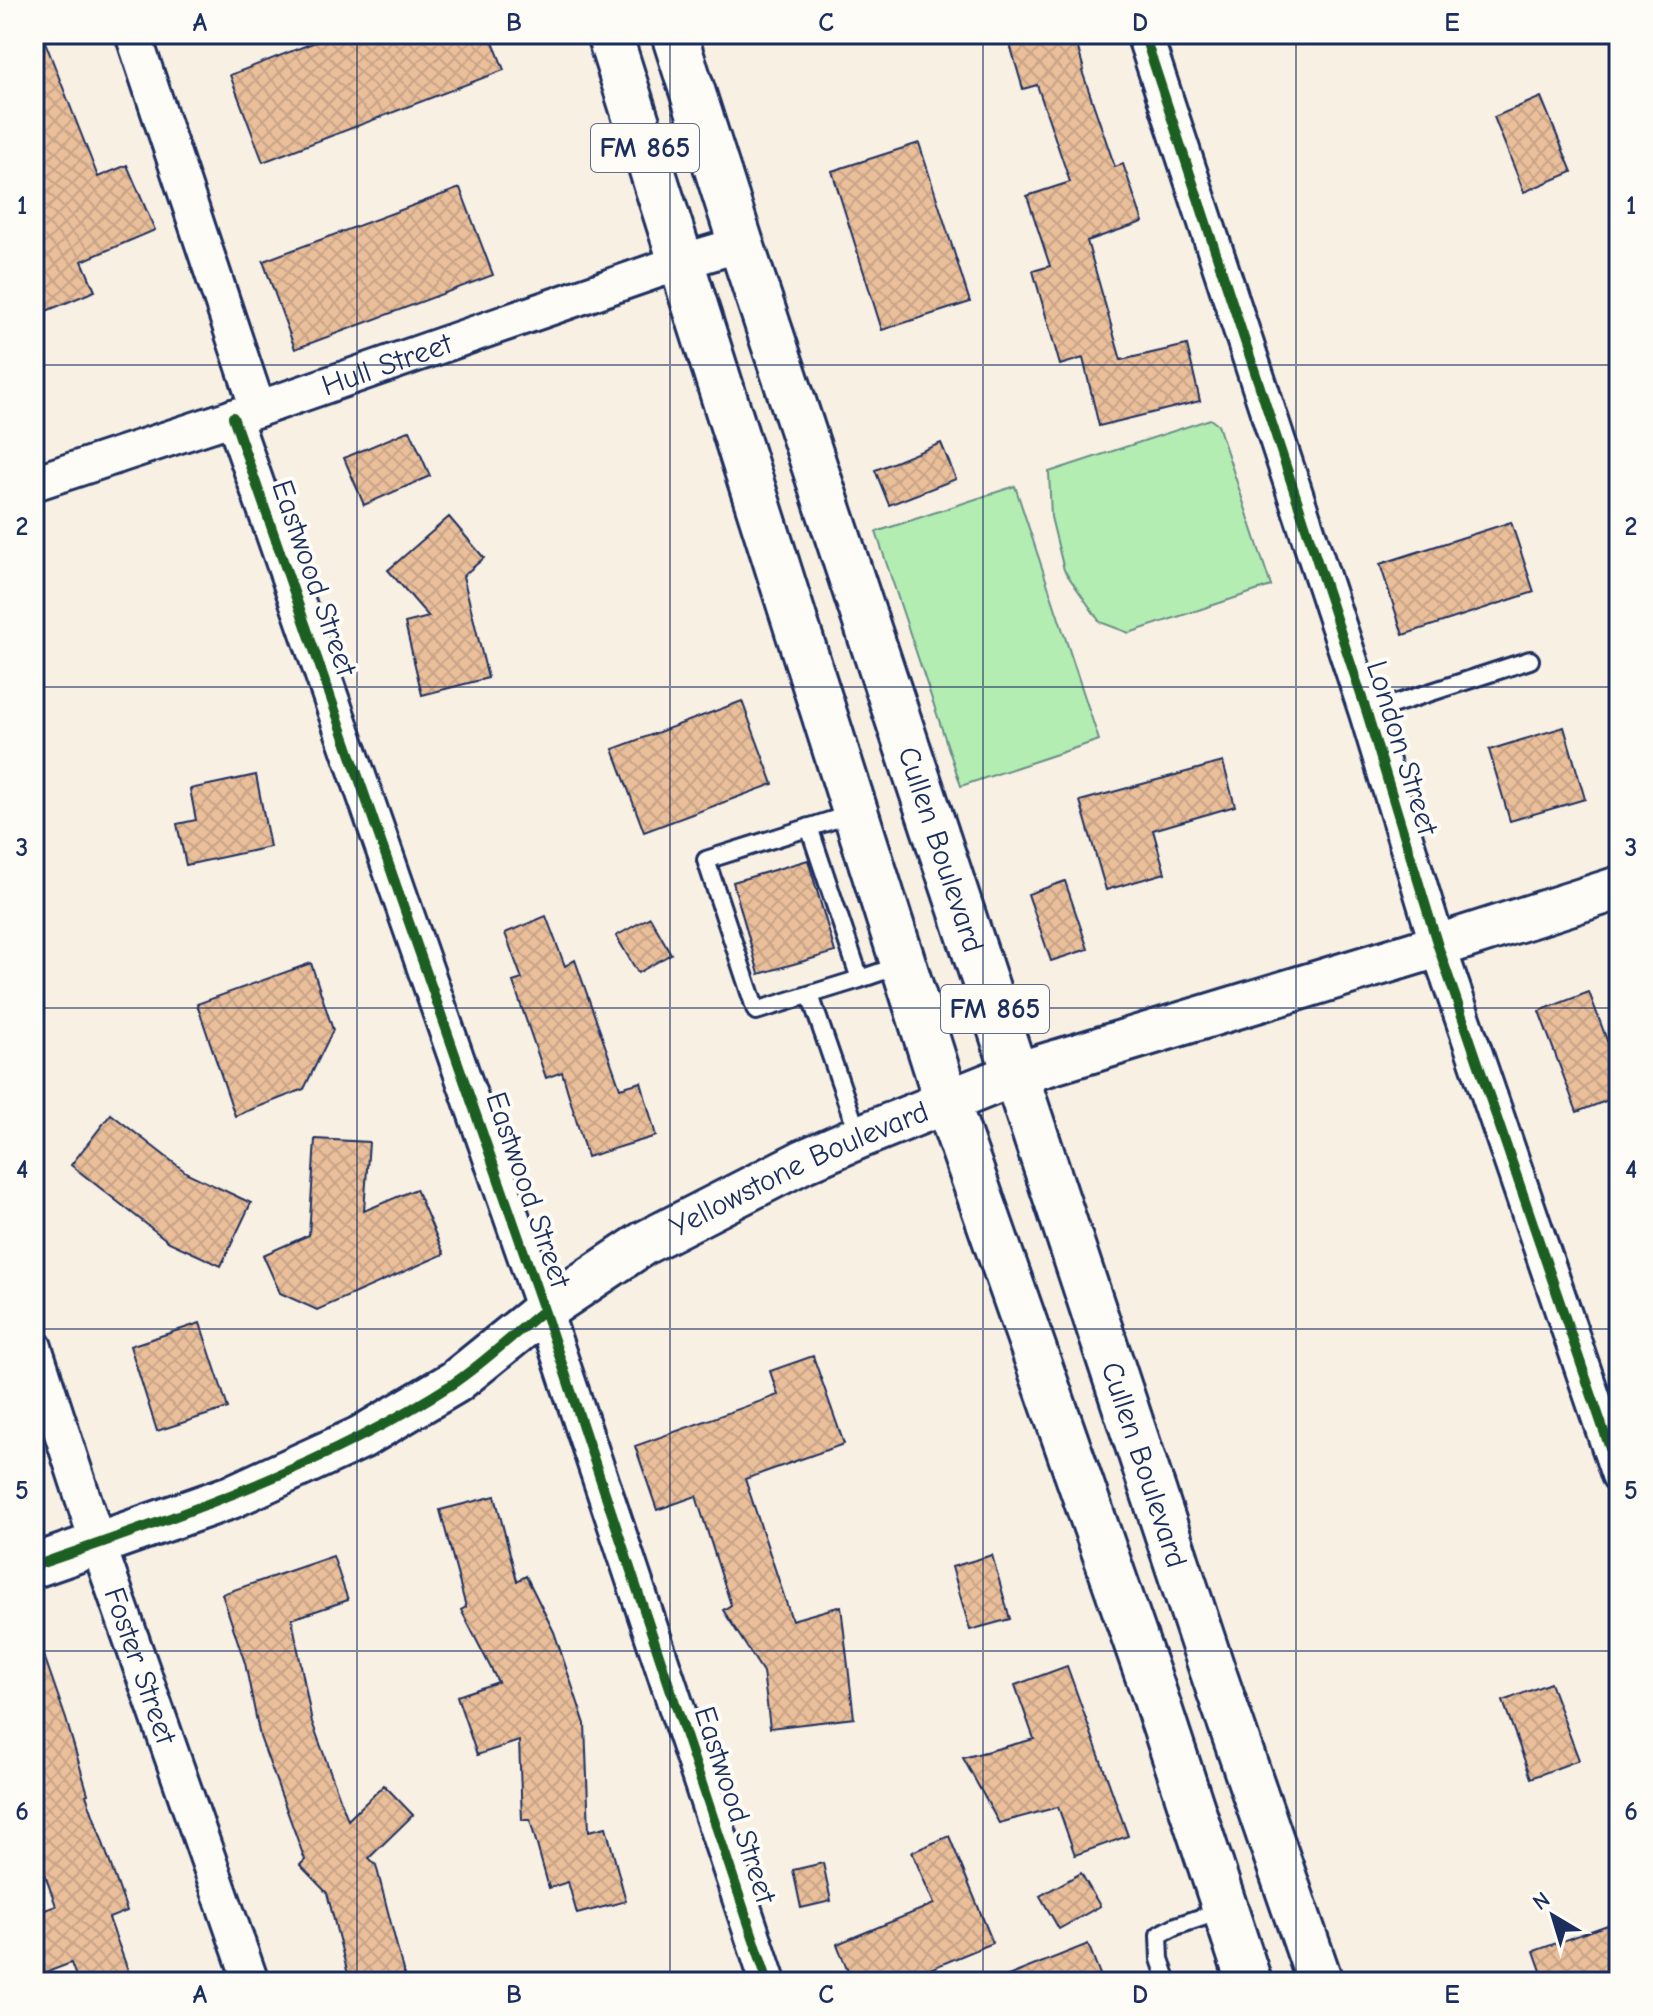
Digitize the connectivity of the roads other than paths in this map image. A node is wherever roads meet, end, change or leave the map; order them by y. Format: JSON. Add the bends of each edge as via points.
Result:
{"nodes":[{"id":1,"x":133,"y":34,"type":"edge"},
{"id":2,"x":609,"y":34,"type":"edge"},
{"id":3,"x":674,"y":34,"type":"edge"},
{"id":4,"x":1144,"y":34,"type":"edge"},
{"id":5,"x":741,"y":244,"type":"junction"},
{"id":6,"x":681,"y":262,"type":"junction"},
{"id":7,"x":246,"y":413,"type":"junction"},
{"id":8,"x":34,"y":483,"type":"edge"},
{"id":9,"x":1530,"y":660,"type":"dead end"},
{"id":10,"x":1367,"y":713,"type":"junction"},
{"id":11,"x":857,"y":812,"type":"junction"},
{"id":12,"x":809,"y":827,"type":"junction"},
{"id":13,"x":1619,"y":888,"type":"edge"},
{"id":14,"x":1438,"y":946,"type":"junction"},
{"id":15,"x":904,"y":964,"type":"junction"},
{"id":16,"x":860,"y":979,"type":"junction"},
{"id":17,"x":810,"y":995,"type":"junction"},
{"id":18,"x":1016,"y":1074,"type":"junction"},
{"id":19,"x":947,"y":1102,"type":"junction"},
{"id":20,"x":859,"y":1137,"type":"junction"},
{"id":21,"x":544,"y":1310,"type":"junction"},
{"id":22,"x":34,"y":1347,"type":"edge"},
{"id":23,"x":1619,"y":1475,"type":"edge"},
{"id":24,"x":98,"y":1544,"type":"junction"},
{"id":25,"x":34,"y":1566,"type":"edge"},
{"id":26,"x":1213,"y":1672,"type":"junction"},
{"id":27,"x":1153,"y":1690,"type":"junction"},
{"id":28,"x":1225,"y":1910,"type":"junction"},
{"id":29,"x":251,"y":1982,"type":"edge"},
{"id":30,"x":768,"y":1982,"type":"edge"},
{"id":31,"x":1168,"y":1982,"type":"edge"},
{"id":32,"x":1249,"y":1982,"type":"edge"},
{"id":33,"x":1320,"y":1982,"type":"edge"}],
"edges":[{"from":1,"to":7,"type":"street","name":"Eastwood Street"},
{"from":2,"to":6,"type":"main road","number":"FM 865"},
{"from":3,"to":5,"type":"main road","name":"Cullen Boulevard","number":"FM 865"},
{"from":4,"to":10,"type":"street","name":"London Street"},
{"from":5,"to":6,"type":"street","name":"Hull Street"},
{"from":5,"to":18,"type":"main road","name":"Cullen Boulevard","number":"FM 865"},
{"from":6,"to":7,"type":"street","name":"Hull Street"},
{"from":6,"to":11,"type":"main road","number":"FM 865"},
{"from":7,"to":8,"type":"street","name":"Hull Street"},
{"from":7,"to":21,"type":"street","name":"Eastwood Street"},
{"from":9,"to":10,"type":"lane"},
{"from":10,"to":14,"type":"street","name":"London Street"},
{"from":11,"to":12,"type":"lane"},
{"from":11,"to":15,"type":"main road","number":"FM 865"},
{"from":12,"to":16,"type":"lane","via":[[828,906]]},
{"from":12,"to":17,"type":"lane","via":[[706,860],[739,933],[756,1011]]},
{"from":13,"to":14,"type":"street","name":"Yellowstone Boulevard"},
{"from":14,"to":18,"type":"street","name":"Yellowstone Boulevard"},
{"from":14,"to":23,"type":"street","name":"London Street"},
{"from":15,"to":16,"type":"lane"},
{"from":15,"to":19,"type":"main road","number":"FM 865"},
{"from":16,"to":17,"type":"lane"},
{"from":17,"to":20,"type":"lane"},
{"from":18,"to":19,"type":"street","name":"Yellowstone Boulevard"},
{"from":18,"to":26,"type":"main road","name":"Cullen Boulevard","number":"FM 865"},
{"from":19,"to":20,"type":"street","name":"Yellowstone Boulevard"},
{"from":19,"to":27,"type":"main road","number":"FM 865"},
{"from":20,"to":21,"type":"street","name":"Yellowstone Boulevard","via":[[644,1243]]},
{"from":21,"to":24,"type":"street","name":"Yellowstone Boulevard","via":[[455,1382],[360,1438],[231,1497]]},
{"from":21,"to":30,"type":"street","name":"Eastwood Street"},
{"from":22,"to":24,"type":"street","name":"Foster Street"},
{"from":24,"to":25,"type":"street","name":"Yellowstone Boulevard"},
{"from":24,"to":29,"type":"street","name":"Foster Street"},
{"from":26,"to":27,"type":"main road"},
{"from":26,"to":33,"type":"main road","name":"Cullen Boulevard","number":"FM 865"},
{"from":27,"to":28,"type":"main road","number":"FM 865"},
{"from":28,"to":31,"type":"lane","via":[[1159,1935]]},
{"from":28,"to":32,"type":"main road","number":"FM 865"}]}
